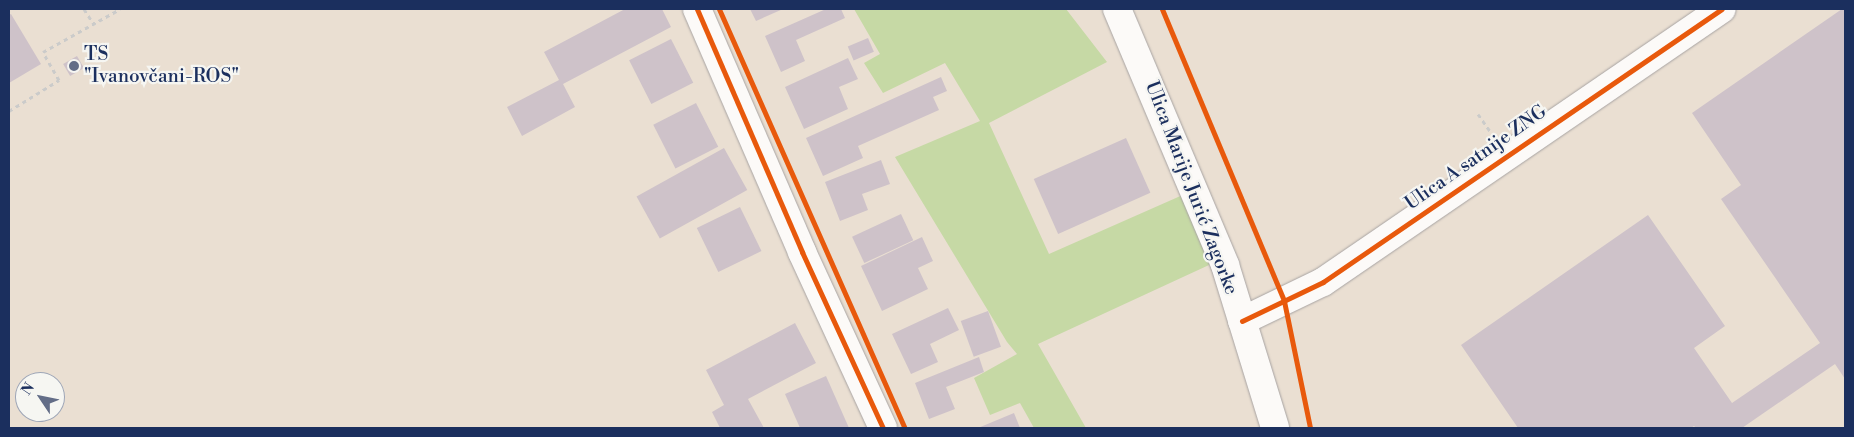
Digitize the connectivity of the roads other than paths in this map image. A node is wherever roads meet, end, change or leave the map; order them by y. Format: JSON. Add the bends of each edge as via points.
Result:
{"nodes":[{"id":1,"x":697,"y":9,"type":"edge"},
{"id":2,"x":1117,"y":9,"type":"edge"},
{"id":3,"x":1721,"y":9,"type":"edge"},
{"id":4,"x":1242,"y":321,"type":"junction"},
{"id":5,"x":883,"y":428,"type":"edge"},
{"id":6,"x":1275,"y":428,"type":"edge"}],
"edges":[{"from":1,"to":5,"type":"street","via":[[802,252]]},
{"from":2,"to":4,"type":"street","name":"Ulica Marije Jurić Zagorke","via":[[1225,265]]},
{"from":3,"to":4,"type":"street","name":"Ulica A satnije ZNG","via":[[1323,282]]},
{"from":4,"to":6,"type":"street","name":"Ulica Marije Jurić Zagorke"}]}
